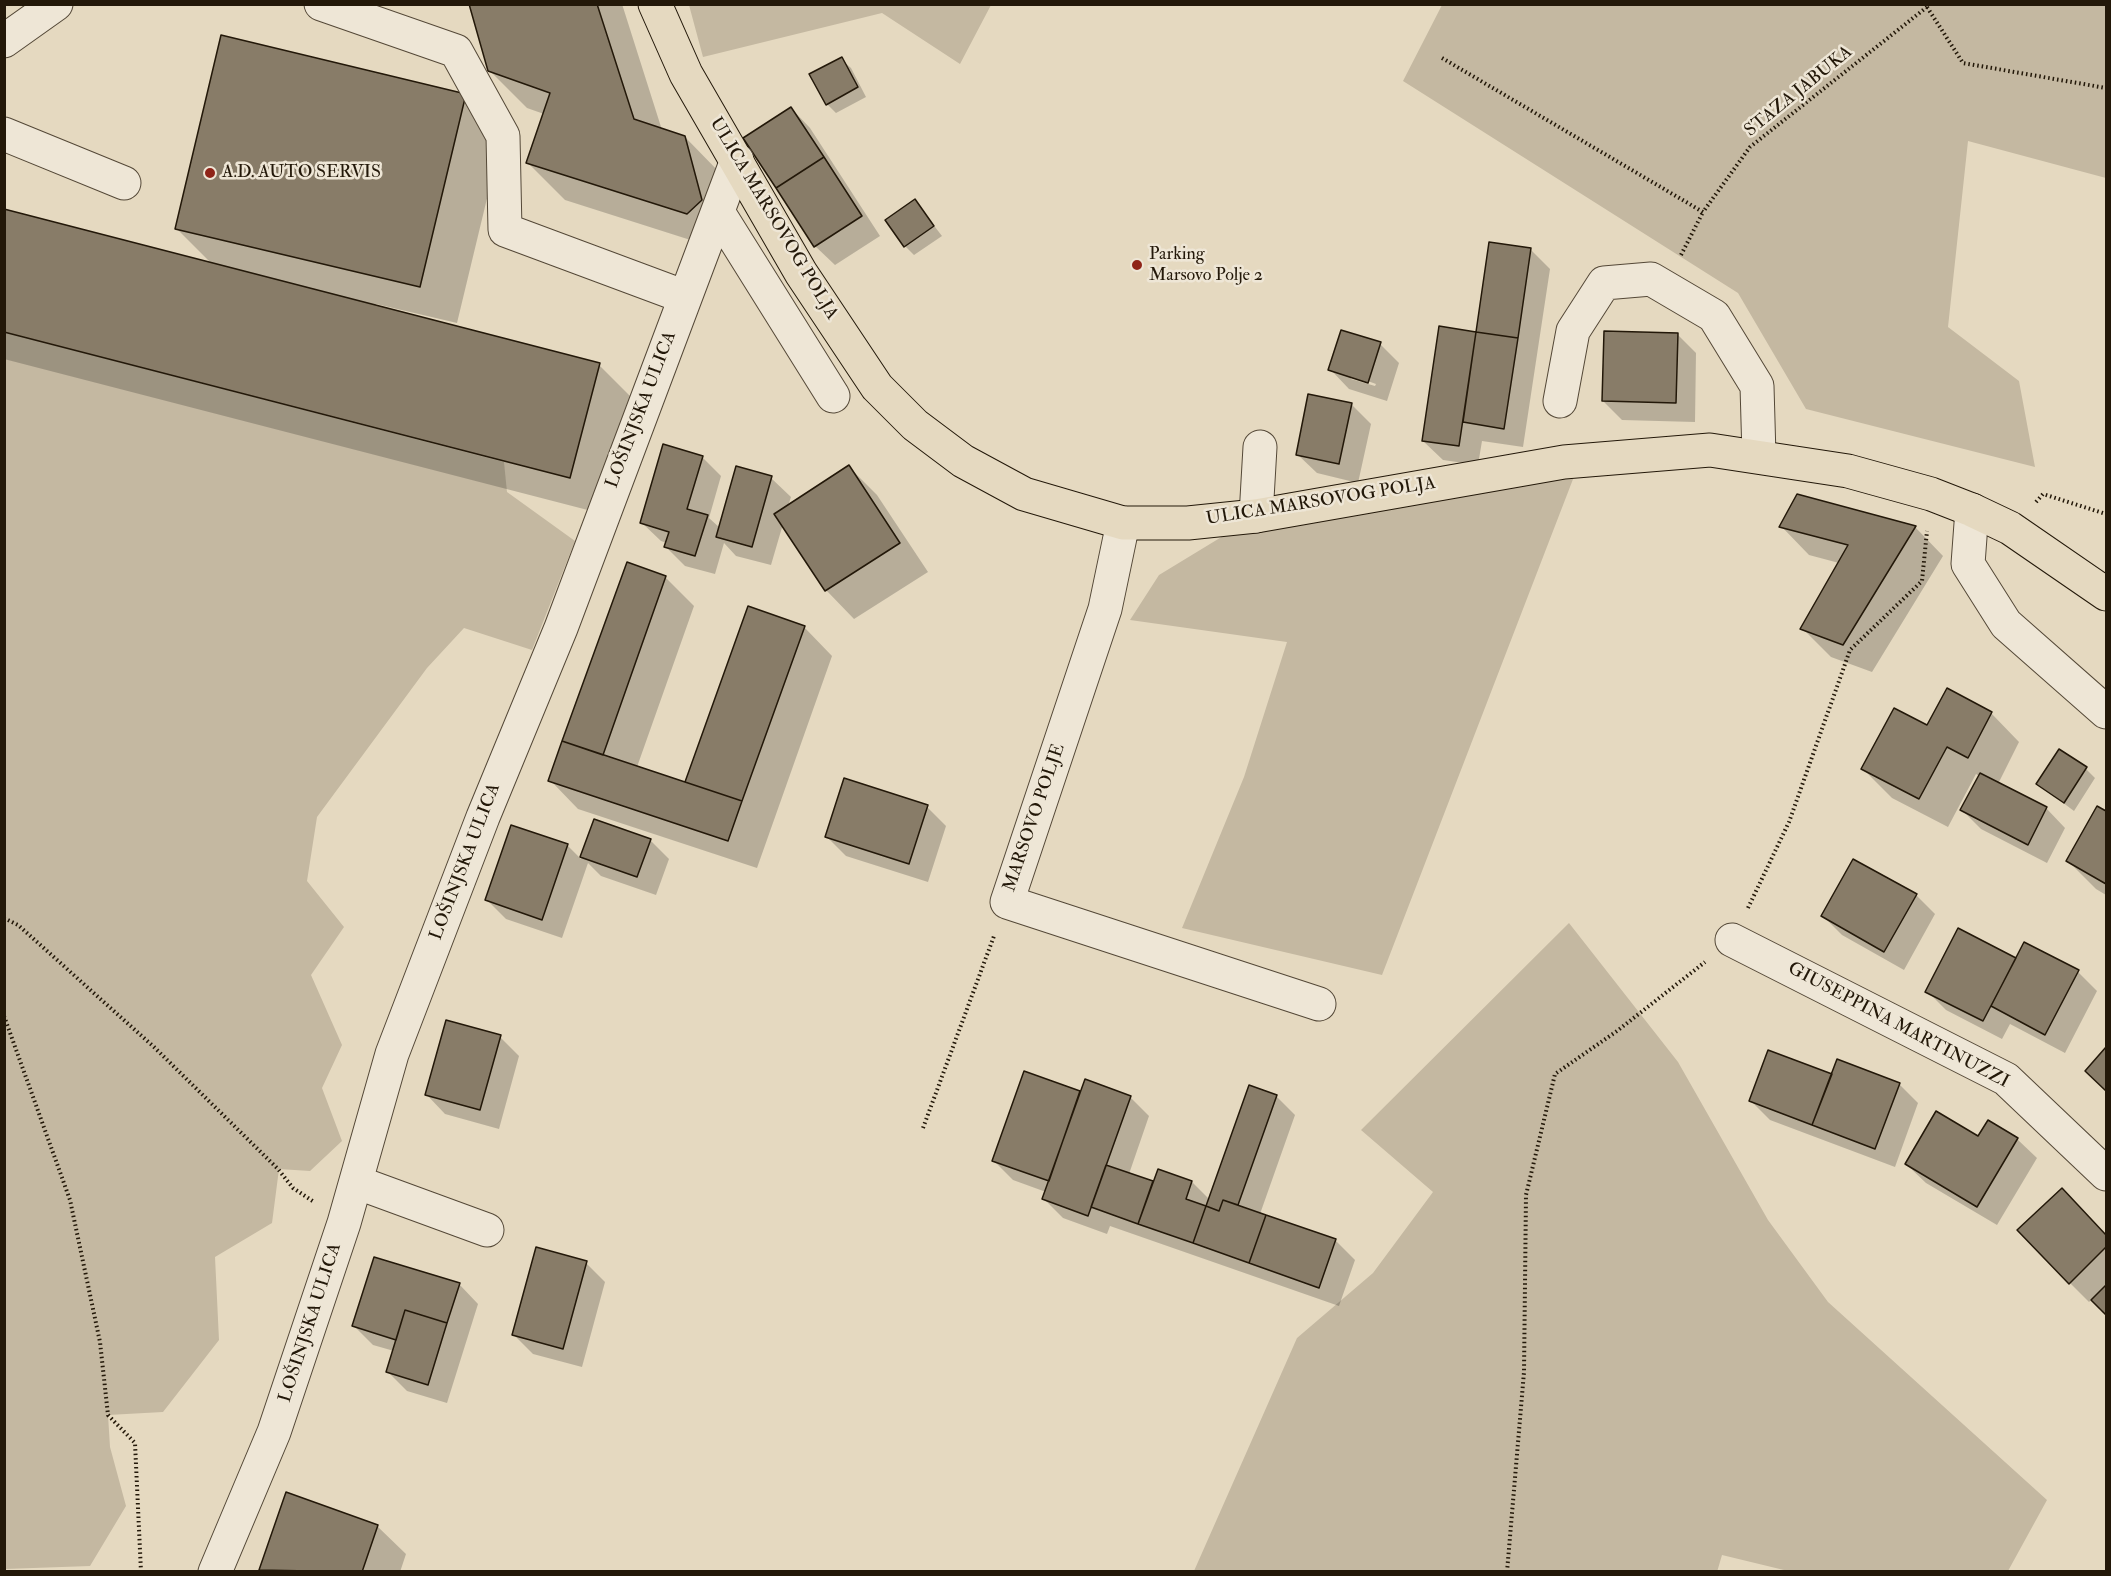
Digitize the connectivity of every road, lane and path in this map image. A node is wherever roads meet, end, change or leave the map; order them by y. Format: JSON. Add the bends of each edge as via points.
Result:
{"nodes":[{"id":1,"x":56,"y":4,"type":"edge"},
{"id":2,"x":321,"y":4,"type":"edge"},
{"id":3,"x":655,"y":4,"type":"edge"},
{"id":4,"x":1927,"y":6,"type":"edge"},
{"id":5,"x":4,"y":41,"type":"edge"},
{"id":6,"x":1442,"y":58,"type":"dead end"},
{"id":7,"x":2106,"y":88,"type":"edge"},
{"id":8,"x":4,"y":134,"type":"edge"},
{"id":9,"x":738,"y":160,"type":"junction"},
{"id":10,"x":124,"y":183,"type":"dead end"},
{"id":11,"x":718,"y":212,"type":"junction"},
{"id":12,"x":1703,"y":212,"type":"junction"},
{"id":13,"x":1665,"y":287,"type":"junction"},
{"id":14,"x":685,"y":297,"type":"junction"},
{"id":15,"x":832,"y":396,"type":"dead end"},
{"id":16,"x":1560,"y":401,"type":"dead end"},
{"id":17,"x":1260,"y":447,"type":"dead end"},
{"id":18,"x":1759,"y":456,"type":"junction"},
{"id":19,"x":1931,"y":494,"type":"junction"},
{"id":20,"x":1972,"y":510,"type":"junction"},
{"id":21,"x":2106,"y":514,"type":"edge"},
{"id":22,"x":1256,"y":516,"type":"junction"},
{"id":23,"x":1123,"y":523,"type":"junction"},
{"id":24,"x":2010,"y":528,"type":"junction"},
{"id":25,"x":2106,"y":594,"type":"edge"},
{"id":26,"x":2106,"y":712,"type":"edge"},
{"id":27,"x":1007,"y":902,"type":"junction"},
{"id":28,"x":4,"y":918,"type":"edge"},
{"id":29,"x":1732,"y":940,"type":"junction"},
{"id":30,"x":1319,"y":1004,"type":"dead end"},
{"id":31,"x":4,"y":1016,"type":"edge"},
{"id":32,"x":923,"y":1128,"type":"dead end"},
{"id":33,"x":2106,"y":1174,"type":"edge"},
{"id":34,"x":356,"y":1182,"type":"junction"},
{"id":35,"x":344,"y":1223,"type":"junction"},
{"id":36,"x":487,"y":1230,"type":"dead end"},
{"id":37,"x":141,"y":1572,"type":"edge"},
{"id":38,"x":215,"y":1572,"type":"edge"},
{"id":39,"x":1507,"y":1572,"type":"edge"}],
"edges":[{"from":1,"to":5,"type":"street"},
{"from":2,"to":14,"type":"street","via":[[456,51],[503,136],[506,230]]},
{"from":3,"to":9,"type":"main road","name":"ULICA MARSOVOG POLJA","via":[[686,74]]},
{"from":4,"to":7,"type":"path","name":"STAZA JABUKA","via":[[1963,63]]},
{"from":4,"to":12,"type":"path","name":"STAZA JABUKA","via":[[1750,147]]},
{"from":6,"to":12,"type":"path"},
{"from":8,"to":10,"type":"street"},
{"from":9,"to":11,"type":"street","name":"LOŠINJSKA ULICA"},
{"from":9,"to":23,"type":"main road","name":"ULICA MARSOVOG POLJA","via":[[801,273],[877,387],[915,425],[963,461],[1024,494]]},
{"from":11,"to":14,"type":"street","name":"LOŠINJSKA ULICA"},
{"from":11,"to":15,"type":"street"},
{"from":12,"to":13,"type":"path","name":"STAZA JABUKA"},
{"from":13,"to":16,"type":"street","via":[[1651,279],[1604,283],[1573,331]]},
{"from":13,"to":18,"type":"street","via":[[1714,316],[1757,386]]},
{"from":14,"to":34,"type":"street","name":"LOŠINJSKA ULICA","via":[[561,628],[392,1054]]},
{"from":17,"to":22,"type":"street"},
{"from":18,"to":19,"type":"main road","name":"ULICA MARSOVOG POLJA","via":[[1848,471]]},
{"from":18,"to":22,"type":"main road","name":"ULICA MARSOVOG POLJA","via":[[1710,450],[1564,462]]},
{"from":19,"to":20,"type":"main road","name":"ULICA MARSOVOG POLJA"},
{"from":19,"to":29,"type":"path","via":[[1922,581],[1850,651],[1789,822]]},
{"from":20,"to":24,"type":"main road","name":"ULICA MARSOVOG POLJA"},
{"from":20,"to":26,"type":"street","via":[[1968,564],[2006,624]]},
{"from":21,"to":24,"type":"path","via":[[2043,494]]},
{"from":22,"to":23,"type":"main road","name":"ULICA MARSOVOG POLJA","via":[[1188,523]]},
{"from":23,"to":27,"type":"street","name":"MARSOVO POLJE","via":[[1105,609]]},
{"from":24,"to":25,"type":"main road","name":"ULICA MARSOVOG POLJA"},
{"from":27,"to":30,"type":"street","name":"MARSOVO POLJE"},
{"from":27,"to":32,"type":"path"},
{"from":28,"to":35,"type":"path","via":[[18,925],[153,1046],[293,1188]]},
{"from":29,"to":33,"type":"street","name":"GIUSEPPINA MARTINUZZI","via":[[2006,1079]]},
{"from":29,"to":39,"type":"path","via":[[1617,1031],[1555,1074],[1526,1195],[1524,1372]]},
{"from":31,"to":37,"type":"path","via":[[70,1200],[100,1342],[108,1415],[135,1443]]},
{"from":34,"to":35,"type":"street","name":"LOŠINJSKA ULICA"},
{"from":34,"to":36,"type":"street"},
{"from":35,"to":38,"type":"street","name":"LOŠINJSKA ULICA","via":[[274,1432]]}]}
